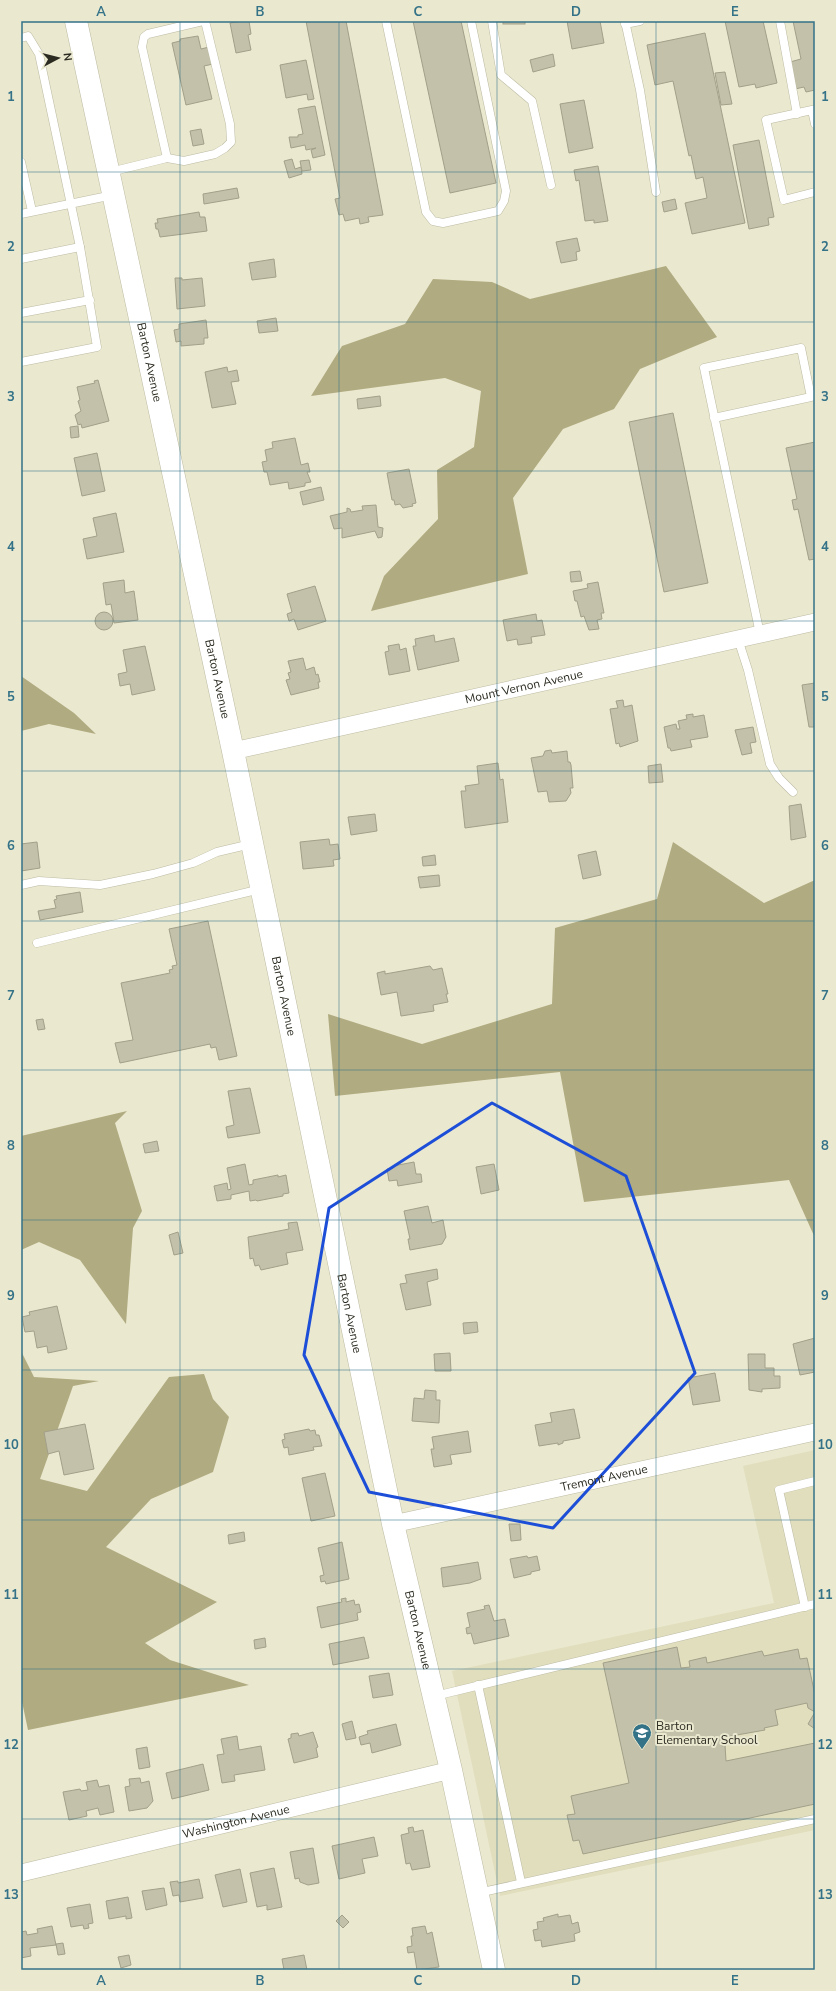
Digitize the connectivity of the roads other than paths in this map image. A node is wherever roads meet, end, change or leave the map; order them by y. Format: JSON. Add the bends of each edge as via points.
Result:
{"nodes":[{"id":1,"x":76,"y":21,"type":"edge"},
{"id":2,"x":204,"y":21,"type":"edge"},
{"id":3,"x":386,"y":21,"type":"edge"},
{"id":4,"x":471,"y":21,"type":"edge"},
{"id":5,"x":492,"y":21,"type":"edge"},
{"id":6,"x":640,"y":21,"type":"edge"},
{"id":7,"x":780,"y":21,"type":"edge"},
{"id":8,"x":193,"y":22,"type":"edge"},
{"id":9,"x":625,"y":23,"type":"edge"},
{"id":10,"x":21,"y":38,"type":"edge"},
{"id":11,"x":797,"y":114,"type":"junction"},
{"id":12,"x":815,"y":124,"type":"edge"},
{"id":13,"x":167,"y":158,"type":"junction"},
{"id":14,"x":21,"y":162,"type":"edge"},
{"id":15,"x":109,"y":172,"type":"junction"},
{"id":16,"x":551,"y":185,"type":"dead end"},
{"id":17,"x":656,"y":192,"type":"dead end"},
{"id":18,"x":815,"y":192,"type":"edge"},
{"id":19,"x":114,"y":195,"type":"junction"},
{"id":20,"x":72,"y":205,"type":"junction"},
{"id":21,"x":32,"y":212,"type":"junction"},
{"id":22,"x":21,"y":214,"type":"edge"},
{"id":23,"x":80,"y":247,"type":"junction"},
{"id":24,"x":21,"y":259,"type":"edge"},
{"id":25,"x":90,"y":300,"type":"junction"},
{"id":26,"x":21,"y":313,"type":"edge"},
{"id":27,"x":21,"y":362,"type":"edge"},
{"id":28,"x":714,"y":418,"type":"junction"},
{"id":29,"x":815,"y":622,"type":"edge"},
{"id":30,"x":760,"y":634,"type":"junction"},
{"id":31,"x":738,"y":639,"type":"junction"},
{"id":32,"x":233,"y":751,"type":"junction"},
{"id":33,"x":793,"y":792,"type":"dead end"},
{"id":34,"x":252,"y":844,"type":"junction"},
{"id":35,"x":21,"y":885,"type":"edge"},
{"id":36,"x":261,"y":889,"type":"junction"},
{"id":37,"x":37,"y":943,"type":"dead end"},
{"id":38,"x":815,"y":1432,"type":"edge"},
{"id":39,"x":815,"y":1481,"type":"edge"},
{"id":40,"x":393,"y":1524,"type":"junction"},
{"id":41,"x":815,"y":1604,"type":"edge"},
{"id":42,"x":805,"y":1607,"type":"junction"},
{"id":43,"x":478,"y":1685,"type":"junction"},
{"id":44,"x":434,"y":1696,"type":"junction"},
{"id":45,"x":451,"y":1770,"type":"junction"},
{"id":46,"x":815,"y":1819,"type":"edge"},
{"id":47,"x":21,"y":1873,"type":"edge"},
{"id":48,"x":521,"y":1882,"type":"junction"},
{"id":49,"x":478,"y":1893,"type":"junction"},
{"id":50,"x":494,"y":1970,"type":"edge"}],
"edges":[{"from":1,"to":15,"type":"street","name":"Barton Avenue"},
{"from":2,"to":8,"type":"lane"},
{"from":2,"to":13,"type":"lane","via":[[230,124],[231,142],[215,154],[184,161]]},
{"from":3,"to":4,"type":"lane","via":[[426,212],[433,221],[443,223],[498,211],[506,191]]},
{"from":5,"to":16,"type":"lane","via":[[501,76],[532,101]]},
{"from":6,"to":9,"type":"lane"},
{"from":7,"to":11,"type":"lane"},
{"from":8,"to":13,"type":"lane","via":[[144,37],[143,43]]},
{"from":9,"to":17,"type":"lane","via":[[640,90]]},
{"from":10,"to":20,"type":"lane","via":[[28,36],[39,54]]},
{"from":11,"to":12,"type":"lane","via":[[812,110]]},
{"from":11,"to":18,"type":"lane","via":[[766,120],[784,200]]},
{"from":13,"to":15,"type":"lane"},
{"from":14,"to":21,"type":"lane"},
{"from":15,"to":19,"type":"street","name":"Barton Avenue"},
{"from":19,"to":20,"type":"lane"},
{"from":19,"to":32,"type":"street","name":"Barton Avenue"},
{"from":20,"to":21,"type":"lane"},
{"from":20,"to":23,"type":"lane"},
{"from":21,"to":22,"type":"lane"},
{"from":23,"to":24,"type":"lane"},
{"from":23,"to":25,"type":"lane"},
{"from":25,"to":26,"type":"lane"},
{"from":25,"to":27,"type":"lane","via":[[97,347]]},
{"from":28,"to":28,"type":"lane","via":[[704,368],[801,348],[811,397]]},
{"from":28,"to":30,"type":"lane"},
{"from":29,"to":30,"type":"street","name":"Mount Vernon Avenue"},
{"from":30,"to":31,"type":"street","name":"Mount Vernon Avenue"},
{"from":31,"to":32,"type":"street","name":"Mount Vernon Avenue"},
{"from":31,"to":33,"type":"lane","via":[[770,764]]},
{"from":32,"to":34,"type":"street","name":"Barton Avenue"},
{"from":34,"to":35,"type":"lane","via":[[217,852],[193,864],[100,885],[39,880]]},
{"from":34,"to":36,"type":"street","name":"Barton Avenue"},
{"from":36,"to":37,"type":"lane"},
{"from":36,"to":40,"type":"street","name":"Barton Avenue"},
{"from":38,"to":40,"type":"street","name":"Tremont Avenue"},
{"from":39,"to":42,"type":"lane","via":[[779,1490]]},
{"from":40,"to":44,"type":"street","name":"Barton Avenue"},
{"from":41,"to":42,"type":"lane"},
{"from":42,"to":43,"type":"lane"},
{"from":43,"to":44,"type":"lane"},
{"from":43,"to":48,"type":"lane"},
{"from":44,"to":45,"type":"street","name":"Barton Avenue"},
{"from":45,"to":47,"type":"street","name":"Washington Avenue"},
{"from":45,"to":49,"type":"street","name":"Barton Avenue"},
{"from":46,"to":48,"type":"lane"},
{"from":48,"to":49,"type":"lane"},
{"from":49,"to":50,"type":"street","name":"Barton Avenue"}]}
